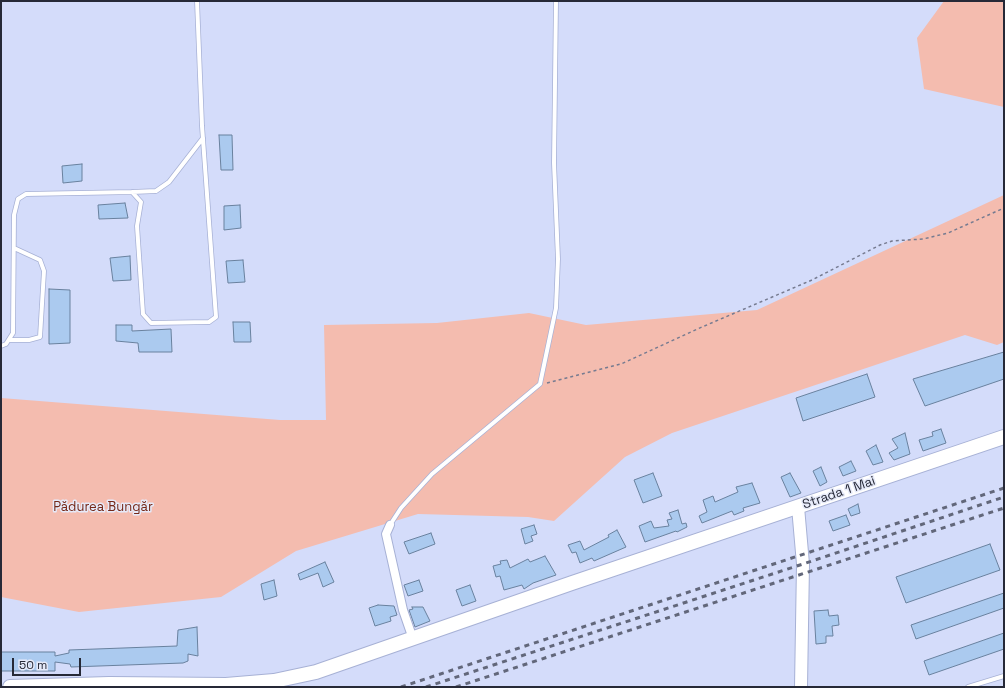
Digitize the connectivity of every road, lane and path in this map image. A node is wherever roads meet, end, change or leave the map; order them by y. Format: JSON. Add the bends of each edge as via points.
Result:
{"nodes":[{"id":1,"x":197,"y":1,"type":"edge"},
{"id":2,"x":556,"y":1,"type":"edge"},
{"id":3,"x":203,"y":138,"type":"junction"},
{"id":4,"x":132,"y":192,"type":"junction"},
{"id":5,"x":1004,"y":208,"type":"edge"},
{"id":6,"x":14,"y":248,"type":"junction"},
{"id":7,"x":9,"y":340,"type":"junction"},
{"id":8,"x":1,"y":346,"type":"edge"},
{"id":9,"x":540,"y":384,"type":"junction"},
{"id":10,"x":1004,"y":437,"type":"edge"},
{"id":11,"x":798,"y":507,"type":"junction"},
{"id":12,"x":390,"y":525,"type":"joint"},
{"id":13,"x":413,"y":639,"type":"junction"},
{"id":14,"x":1004,"y":676,"type":"edge"},
{"id":15,"x":10,"y":687,"type":"edge"},
{"id":16,"x":801,"y":687,"type":"edge"},
{"id":17,"x":968,"y":687,"type":"edge"}],
"edges":[{"from":1,"to":3,"type":"lane"},
{"from":2,"to":9,"type":"lane","via":[[556,308]]},
{"from":3,"to":4,"type":"lane","via":[[168,182],[156,192]]},
{"from":3,"to":4,"type":"lane","via":[[216,317],[209,322],[150,323],[143,314],[137,226],[141,202]]},
{"from":4,"to":6,"type":"lane","via":[[26,194],[18,199],[14,215]]},
{"from":5,"to":9,"type":"path","via":[[948,233],[880,245],[812,280],[621,364]]},
{"from":6,"to":7,"type":"lane","via":[[13,333]]},
{"from":6,"to":7,"type":"lane","via":[[40,260],[44,271],[40,336],[29,340]]},
{"from":7,"to":8,"type":"lane"},
{"from":9,"to":12,"type":"lane","via":[[432,474],[401,508]]},
{"from":10,"to":11,"type":"highway","name":"Strada 1 Mai"},
{"from":11,"to":13,"type":"highway","name":"Strada 1 Mai"},
{"from":11,"to":16,"type":"main road","via":[[803,564]]},
{"from":12,"to":13,"type":"street","via":[[386,534],[403,610]]},
{"from":13,"to":15,"type":"highway","name":"Strada 1 Mai","via":[[316,672],[274,681],[226,685],[109,684]]},
{"from":14,"to":17,"type":"lane"}]}
